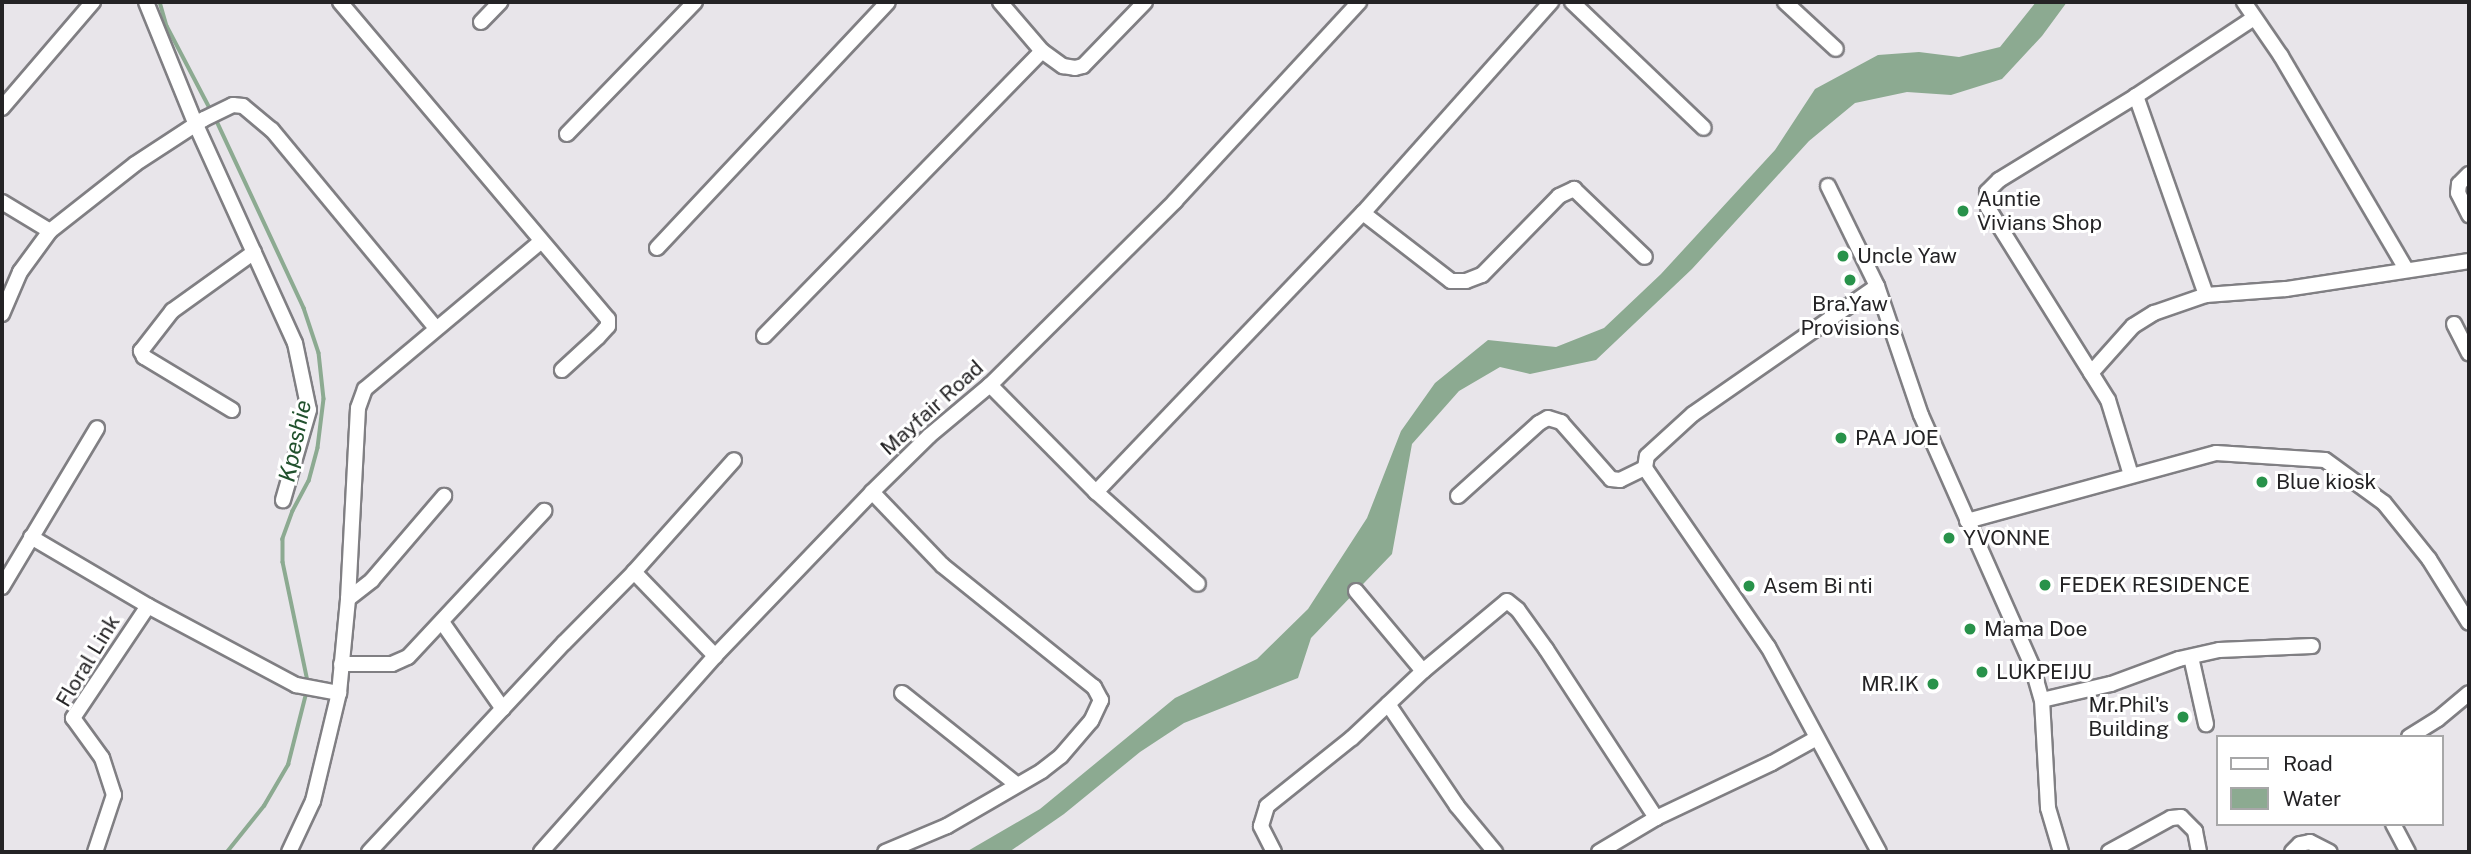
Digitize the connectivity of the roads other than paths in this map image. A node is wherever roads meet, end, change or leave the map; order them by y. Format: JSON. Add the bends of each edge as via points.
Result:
{"nodes":[{"id":1,"x":93,"y":2,"type":"edge"},
{"id":2,"x":146,"y":2,"type":"edge"},
{"id":3,"x":340,"y":2,"type":"edge"},
{"id":4,"x":500,"y":2,"type":"edge"},
{"id":5,"x":695,"y":2,"type":"edge"},
{"id":6,"x":888,"y":2,"type":"edge"},
{"id":7,"x":1000,"y":2,"type":"edge"},
{"id":8,"x":1145,"y":2,"type":"edge"},
{"id":9,"x":1359,"y":2,"type":"edge"},
{"id":10,"x":1551,"y":2,"type":"edge"},
{"id":11,"x":1572,"y":2,"type":"edge"},
{"id":12,"x":1784,"y":2,"type":"edge"},
{"id":13,"x":2244,"y":2,"type":"edge"},
{"id":14,"x":2254,"y":18,"type":"junction"},
{"id":15,"x":481,"y":22,"type":"dead end"},
{"id":16,"x":1836,"y":49,"type":"dead end"},
{"id":17,"x":1042,"y":51,"type":"junction"},
{"id":18,"x":2136,"y":96,"type":"junction"},
{"id":19,"x":2,"y":108,"type":"edge"},
{"id":20,"x":200,"y":122,"type":"junction"},
{"id":21,"x":1704,"y":128,"type":"dead end"},
{"id":22,"x":567,"y":134,"type":"dead end"},
{"id":23,"x":2469,"y":174,"type":"edge"},
{"id":24,"x":1828,"y":186,"type":"dead end"},
{"id":25,"x":2,"y":202,"type":"edge"},
{"id":26,"x":1363,"y":213,"type":"junction"},
{"id":27,"x":2469,"y":215,"type":"edge"},
{"id":28,"x":50,"y":231,"type":"junction"},
{"id":29,"x":540,"y":242,"type":"junction"},
{"id":30,"x":657,"y":248,"type":"dead end"},
{"id":31,"x":254,"y":252,"type":"junction"},
{"id":32,"x":1645,"y":257,"type":"dead end"},
{"id":33,"x":2469,"y":261,"type":"edge"},
{"id":34,"x":2406,"y":269,"type":"junction"},
{"id":35,"x":8,"y":285,"type":"edge"},
{"id":36,"x":1877,"y":286,"type":"junction"},
{"id":37,"x":2206,"y":295,"type":"junction"},
{"id":38,"x":2,"y":314,"type":"edge"},
{"id":39,"x":2454,"y":324,"type":"dead end"},
{"id":40,"x":435,"y":327,"type":"junction"},
{"id":41,"x":764,"y":336,"type":"dead end"},
{"id":42,"x":2469,"y":353,"type":"edge"},
{"id":43,"x":562,"y":370,"type":"dead end"},
{"id":44,"x":2091,"y":373,"type":"junction"},
{"id":45,"x":990,"y":385,"type":"junction"},
{"id":46,"x":232,"y":410,"type":"dead end"},
{"id":47,"x":97,"y":428,"type":"dead end"},
{"id":48,"x":734,"y":460,"type":"dead end"},
{"id":49,"x":1645,"y":468,"type":"junction"},
{"id":50,"x":2131,"y":475,"type":"junction"},
{"id":51,"x":872,"y":492,"type":"junction"},
{"id":52,"x":1096,"y":492,"type":"junction"},
{"id":53,"x":443,"y":496,"type":"dead end"},
{"id":54,"x":1458,"y":496,"type":"dead end"},
{"id":55,"x":283,"y":500,"type":"dead end"},
{"id":56,"x":544,"y":511,"type":"dead end"},
{"id":57,"x":1966,"y":521,"type":"junction"},
{"id":58,"x":31,"y":537,"type":"junction"},
{"id":59,"x":634,"y":572,"type":"junction"},
{"id":60,"x":1198,"y":584,"type":"dead end"},
{"id":61,"x":2,"y":587,"type":"edge"},
{"id":62,"x":1356,"y":591,"type":"dead end"},
{"id":63,"x":348,"y":599,"type":"junction"},
{"id":64,"x":148,"y":606,"type":"junction"},
{"id":65,"x":442,"y":622,"type":"junction"},
{"id":66,"x":2469,"y":623,"type":"edge"},
{"id":67,"x":2312,"y":646,"type":"dead end"},
{"id":68,"x":715,"y":656,"type":"junction"},
{"id":69,"x":2190,"y":657,"type":"junction"},
{"id":70,"x":341,"y":664,"type":"junction"},
{"id":71,"x":1423,"y":671,"type":"junction"},
{"id":72,"x":902,"y":692,"type":"dead end"},
{"id":73,"x":339,"y":693,"type":"junction"},
{"id":74,"x":2469,"y":693,"type":"edge"},
{"id":75,"x":2042,"y":700,"type":"junction"},
{"id":76,"x":1388,"y":704,"type":"junction"},
{"id":77,"x":503,"y":709,"type":"junction"},
{"id":78,"x":2206,"y":724,"type":"dead end"},
{"id":79,"x":2412,"y":735,"type":"edge"},
{"id":80,"x":1817,"y":738,"type":"junction"},
{"id":81,"x":1016,"y":784,"type":"junction"},
{"id":82,"x":1656,"y":818,"type":"junction"},
{"id":83,"x":2394,"y":826,"type":"edge"},
{"id":84,"x":95,"y":852,"type":"edge"},
{"id":85,"x":289,"y":852,"type":"edge"},
{"id":86,"x":369,"y":852,"type":"edge"},
{"id":87,"x":541,"y":852,"type":"edge"},
{"id":88,"x":885,"y":852,"type":"edge"},
{"id":89,"x":1274,"y":852,"type":"edge"},
{"id":90,"x":1495,"y":852,"type":"edge"},
{"id":91,"x":1599,"y":852,"type":"edge"},
{"id":92,"x":1879,"y":852,"type":"edge"},
{"id":93,"x":2061,"y":852,"type":"edge"},
{"id":94,"x":2109,"y":852,"type":"edge"},
{"id":95,"x":2199,"y":852,"type":"edge"},
{"id":96,"x":2292,"y":852,"type":"edge"},
{"id":97,"x":2330,"y":852,"type":"edge"},
{"id":98,"x":2408,"y":852,"type":"edge"}],
"edges":[{"from":1,"to":19,"type":"street"},
{"from":2,"to":20,"type":"street"},
{"from":3,"to":29,"type":"street"},
{"from":4,"to":15,"type":"street"},
{"from":5,"to":22,"type":"street"},
{"from":6,"to":30,"type":"street"},
{"from":7,"to":17,"type":"street"},
{"from":8,"to":17,"type":"street","via":[[1083,66],[1063,66]]},
{"from":9,"to":45,"type":"street","name":"Mayfair Road","via":[[1175,201]]},
{"from":10,"to":26,"type":"street"},
{"from":11,"to":21,"type":"street"},
{"from":12,"to":16,"type":"street"},
{"from":13,"to":14,"type":"street"},
{"from":14,"to":18,"type":"street"},
{"from":14,"to":34,"type":"street"},
{"from":17,"to":41,"type":"street"},
{"from":18,"to":37,"type":"street"},
{"from":18,"to":44,"type":"street","via":[[2065,137],[1987,192],[1988,208]]},
{"from":20,"to":28,"type":"street","via":[[135,164]]},
{"from":20,"to":31,"type":"street"},
{"from":20,"to":40,"type":"street","via":[[220,110],[243,106],[272,130]]},
{"from":23,"to":27,"type":"street","via":[[2459,184],[2458,193]]},
{"from":24,"to":36,"type":"street"},
{"from":25,"to":28,"type":"street"},
{"from":26,"to":32,"type":"street","via":[[1451,281],[1466,281],[1482,275],[1559,196],[1574,189]]},
{"from":26,"to":52,"type":"street"},
{"from":28,"to":35,"type":"street"},
{"from":29,"to":40,"type":"street"},
{"from":29,"to":43,"type":"street","via":[[608,320],[608,326]]},
{"from":31,"to":46,"type":"street","via":[[172,311],[141,351]]},
{"from":31,"to":55,"type":"street","via":[[295,343],[309,410]]},
{"from":33,"to":34,"type":"street"},
{"from":34,"to":37,"type":"street","via":[[2286,289]]},
{"from":35,"to":38,"type":"street"},
{"from":36,"to":49,"type":"street","via":[[1693,414],[1647,456]]},
{"from":36,"to":57,"type":"street","via":[[1921,415]]},
{"from":37,"to":44,"type":"street","via":[[2154,313],[2133,326]]},
{"from":39,"to":42,"type":"street"},
{"from":40,"to":63,"type":"street","via":[[376,377],[358,408]]},
{"from":44,"to":50,"type":"street","via":[[2108,400]]},
{"from":45,"to":51,"type":"street","name":"Mayfair Road"},
{"from":45,"to":52,"type":"street"},
{"from":47,"to":58,"type":"street"},
{"from":48,"to":59,"type":"street"},
{"from":49,"to":54,"type":"street","via":[[1611,480],[1561,422],[1548,418]]},
{"from":49,"to":80,"type":"street","via":[[1768,647]]},
{"from":50,"to":57,"type":"street"},
{"from":50,"to":66,"type":"street","via":[[2216,453],[2325,460],[2385,503],[2429,559]]},
{"from":51,"to":68,"type":"street","name":"Mayfair Road"},
{"from":51,"to":81,"type":"street","via":[[942,565],[1094,687],[1101,700],[1091,721],[1061,756]]},
{"from":52,"to":60,"type":"street"},
{"from":53,"to":63,"type":"street","via":[[372,580]]},
{"from":56,"to":65,"type":"street"},
{"from":57,"to":75,"type":"street","via":[[2032,666]]},
{"from":58,"to":61,"type":"street"},
{"from":58,"to":64,"type":"street","name":"Floral Link"},
{"from":59,"to":68,"type":"street"},
{"from":59,"to":77,"type":"street"},
{"from":62,"to":71,"type":"street"},
{"from":63,"to":70,"type":"street"},
{"from":64,"to":73,"type":"street","name":"Floral Link","via":[[296,685]]},
{"from":64,"to":84,"type":"street","name":"Floral Link","via":[[73,718],[102,758],[114,795]]},
{"from":65,"to":70,"type":"street","via":[[399,662]]},
{"from":65,"to":77,"type":"street"},
{"from":67,"to":69,"type":"street","via":[[2219,650]]},
{"from":68,"to":87,"type":"street","name":"Mayfair Road"},
{"from":69,"to":75,"type":"street","via":[[2130,679]]},
{"from":69,"to":78,"type":"street"},
{"from":70,"to":73,"type":"street"},
{"from":71,"to":76,"type":"street"},
{"from":71,"to":82,"type":"street","via":[[1507,601],[1546,649]]},
{"from":72,"to":81,"type":"street"},
{"from":73,"to":85,"type":"street","via":[[313,801]]},
{"from":74,"to":79,"type":"street"},
{"from":75,"to":93,"type":"street","via":[[2048,808]]},
{"from":76,"to":89,"type":"street","via":[[1267,806],[1261,827]]},
{"from":76,"to":90,"type":"street","via":[[1457,806]]},
{"from":77,"to":86,"type":"street"},
{"from":80,"to":82,"type":"street"},
{"from":80,"to":92,"type":"street"},
{"from":81,"to":88,"type":"street","via":[[947,826]]},
{"from":82,"to":91,"type":"street"},
{"from":83,"to":98,"type":"street"},
{"from":94,"to":95,"type":"street","via":[[2181,817],[2195,831]]},
{"from":96,"to":97,"type":"street","via":[[2309,842]]}]}
